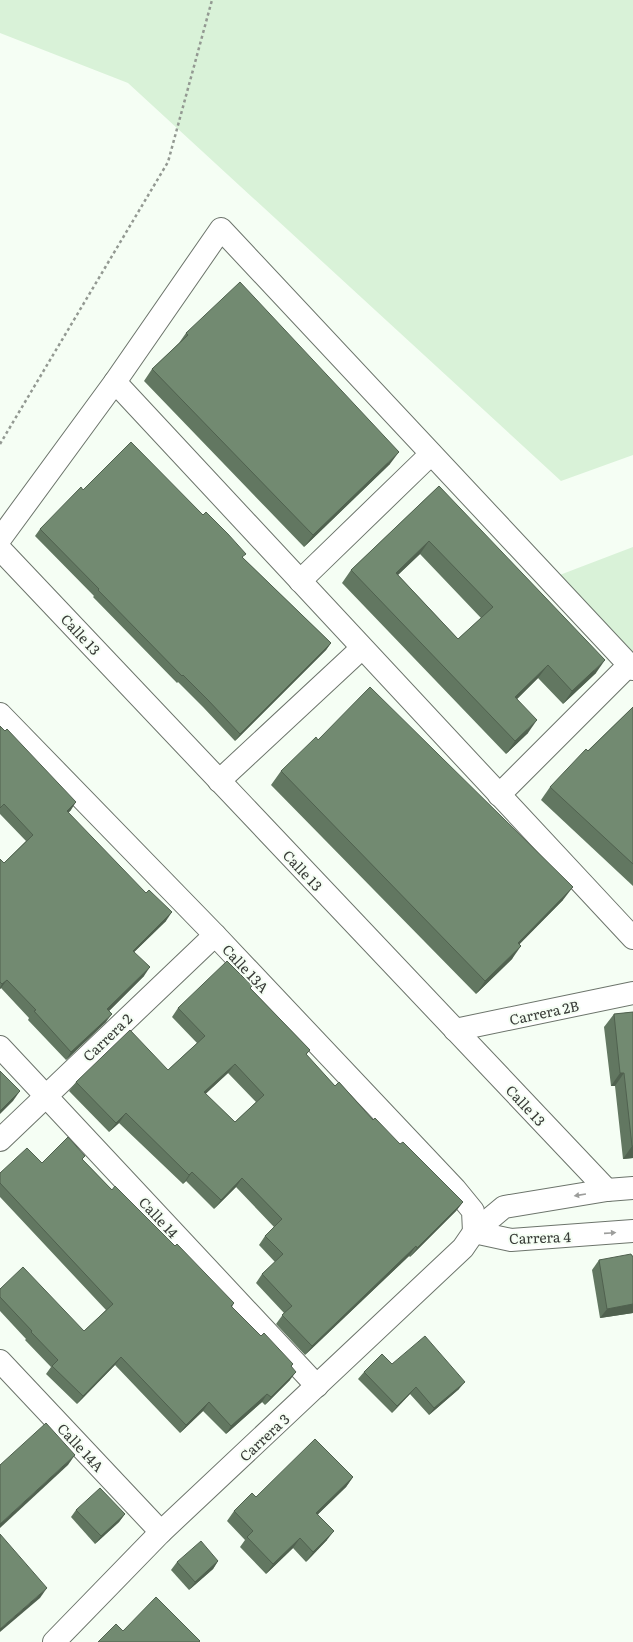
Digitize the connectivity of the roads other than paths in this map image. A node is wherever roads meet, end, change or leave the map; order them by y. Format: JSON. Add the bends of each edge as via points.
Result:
{"nodes":[{"id":1,"x":115,"y":382,"type":"junction"},
{"id":2,"x":431,"y":454,"type":"junction"},
{"id":3,"x":0,"y":538,"type":"edge"},
{"id":4,"x":0,"y":549,"type":"edge"},
{"id":5,"x":300,"y":581,"type":"junction"},
{"id":6,"x":362,"y":648,"type":"junction"},
{"id":7,"x":631,"y":667,"type":"edge"},
{"id":8,"x":1,"y":719,"type":"edge"},
{"id":9,"x":219,"y":781,"type":"junction"},
{"id":10,"x":499,"y":795,"type":"junction"},
{"id":11,"x":215,"y":935,"type":"junction"},
{"id":12,"x":633,"y":938,"type":"edge"},
{"id":13,"x":633,"y":993,"type":"edge"},
{"id":14,"x":455,"y":1030,"type":"junction"},
{"id":15,"x":0,"y":1047,"type":"edge"},
{"id":16,"x":46,"y":1096,"type":"junction"},
{"id":17,"x":0,"y":1140,"type":"edge"},
{"id":18,"x":633,"y":1188,"type":"edge"},
{"id":19,"x":607,"y":1190,"type":"junction"},
{"id":20,"x":633,"y":1231,"type":"edge"},
{"id":21,"x":474,"y":1232,"type":"junction"},
{"id":22,"x":0,"y":1361,"type":"edge"},
{"id":23,"x":317,"y":1386,"type":"junction"},
{"id":24,"x":162,"y":1532,"type":"junction"},
{"id":25,"x":54,"y":1642,"type":"edge"}],
"edges":[{"from":1,"to":2,"type":"street","via":[[221,229]]},
{"from":1,"to":3,"type":"street"},
{"from":1,"to":5,"type":"street"},
{"from":2,"to":5,"type":"street"},
{"from":2,"to":7,"type":"street"},
{"from":4,"to":9,"type":"street","name":"Calle 13"},
{"from":5,"to":6,"type":"street"},
{"from":6,"to":9,"type":"street"},
{"from":6,"to":10,"type":"street"},
{"from":7,"to":10,"type":"street"},
{"from":8,"to":11,"type":"street","name":"Calle 13A"},
{"from":9,"to":14,"type":"street","name":"Calle 13"},
{"from":10,"to":12,"type":"street"},
{"from":11,"to":16,"type":"street","name":"Carrera 2"},
{"from":11,"to":21,"type":"street","name":"Calle 13A","via":[[455,1189],[473,1211]]},
{"from":13,"to":14,"type":"street","name":"Carrera 2B"},
{"from":14,"to":19,"type":"street","name":"Calle 13"},
{"from":15,"to":16,"type":"street","name":"Calle 14"},
{"from":16,"to":17,"type":"street","name":"Carrera 2"},
{"from":16,"to":23,"type":"street","name":"Calle 14"},
{"from":18,"to":19,"type":"street","name":"Carrera 4"},
{"from":19,"to":21,"type":"street","name":"Carrera 4","one_way":true,"via":[[504,1208]]},
{"from":21,"to":20,"type":"street","name":"Carrera 4","one_way":true,"via":[[511,1240]]},
{"from":21,"to":23,"type":"street","name":"Carrera 3","via":[[463,1248]]},
{"from":22,"to":24,"type":"street","name":"Calle 14A"},
{"from":23,"to":24,"type":"street","name":"Carrera 3"},
{"from":24,"to":25,"type":"street","name":"Carrera 3"}]}
